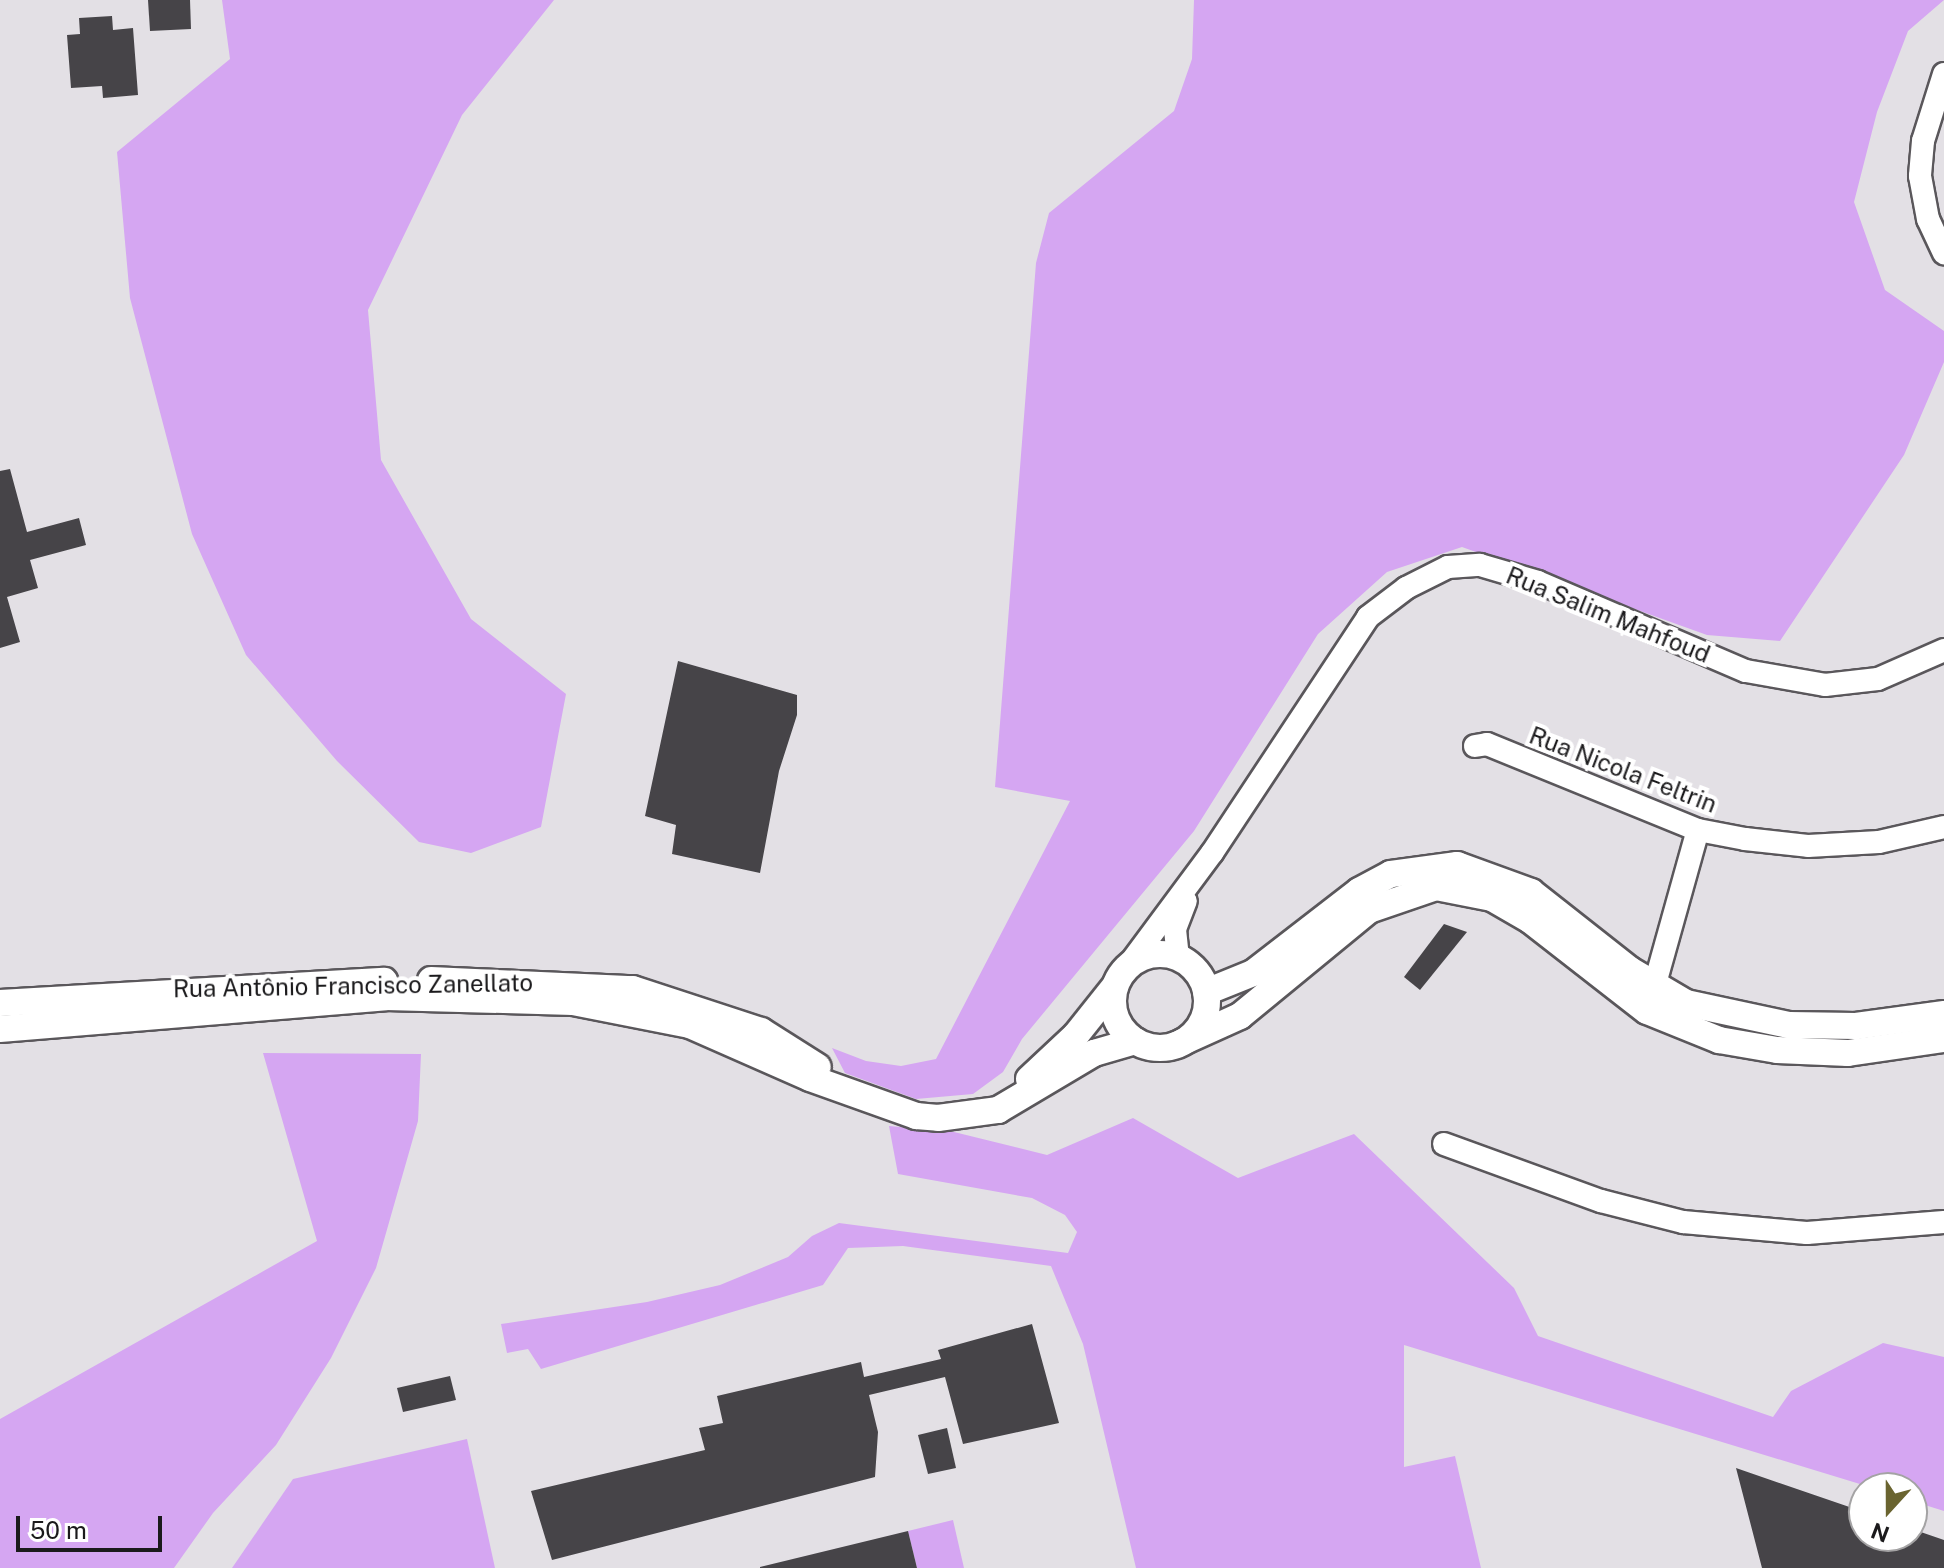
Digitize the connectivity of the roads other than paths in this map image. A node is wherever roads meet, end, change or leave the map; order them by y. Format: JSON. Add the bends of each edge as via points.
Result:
{"nodes":[{"id":1,"x":1944,"y":74,"type":"edge"},
{"id":2,"x":1944,"y":253,"type":"edge"},
{"id":3,"x":1944,"y":650,"type":"edge"},
{"id":4,"x":1475,"y":746,"type":"dead end"},
{"id":5,"x":1944,"y":827,"type":"edge"},
{"id":6,"x":1698,"y":830,"type":"junction"},
{"id":7,"x":1212,"y":853,"type":"junction"},
{"id":8,"x":1178,"y":958,"type":"junction"},
{"id":9,"x":1121,"y":976,"type":"junction"},
{"id":10,"x":1206,"y":992,"type":"junction"},
{"id":11,"x":1651,"y":999,"type":"junction"},
{"id":12,"x":0,"y":1003,"type":"edge"},
{"id":13,"x":1944,"y":1014,"type":"edge"},
{"id":14,"x":0,"y":1029,"type":"edge"},
{"id":15,"x":1944,"y":1039,"type":"edge"},
{"id":16,"x":1135,"y":1041,"type":"junction"},
{"id":17,"x":1176,"y":1045,"type":"junction"},
{"id":18,"x":826,"y":1080,"type":"junction"},
{"id":19,"x":998,"y":1110,"type":"junction"},
{"id":20,"x":1444,"y":1144,"type":"dead end"},
{"id":21,"x":1944,"y":1222,"type":"edge"}],
"edges":[{"from":1,"to":2,"type":"street","via":[[1923,141],[1920,176],[1928,219]]},
{"from":3,"to":7,"type":"street","name":"Rua Salim Mahfoud","via":[[1878,679],[1825,685],[1746,671],[1538,582],[1480,565],[1448,567],[1406,588],[1368,617]]},
{"from":4,"to":6,"type":"street","name":"Rua Nicola Feltrin","via":[[1487,744]]},
{"from":5,"to":6,"type":"street","name":"Rua Nicola Feltrin","via":[[1879,842],[1808,846]]},
{"from":6,"to":11,"type":"street"},
{"from":7,"to":8,"type":"street","name":"Rua Salim Mahfoud","via":[[1178,916]]},
{"from":7,"to":9,"type":"street","name":"Rua Salim Mahfoud"},
{"from":8,"to":9,"type":"street","via":[[1152,955]]},
{"from":8,"to":10,"type":"street","via":[[1191,966]]},
{"from":9,"to":16,"type":"street","via":[[1116,1017]]},
{"from":9,"to":19,"type":"street","via":[[1076,1035]]},
{"from":10,"to":11,"type":"street","via":[[1253,973],[1359,891],[1391,874],[1457,865],[1531,892]]},
{"from":10,"to":17,"type":"street","via":[[1201,1024]]},
{"from":11,"to":13,"type":"street","via":[[1789,1025],[1856,1026]]},
{"from":11,"to":15,"type":"street","via":[[1719,1040],[1777,1050],[1848,1053]]},
{"from":11,"to":17,"type":"street","via":[[1492,898],[1436,887],[1369,910],[1240,1016]]},
{"from":12,"to":18,"type":"street","name":"Rua Antônio Francisco Zanellato","via":[[276,984],[478,978],[593,984],[676,1001],[761,1031],[816,1064]]},
{"from":14,"to":18,"type":"street","name":"Rua Antônio Francisco Zanellato","via":[[386,997],[573,1002],[690,1025],[810,1078]]},
{"from":16,"to":17,"type":"street","via":[[1148,1047]]},
{"from":16,"to":19,"type":"street","name":"Rua Antônio Francisco Zanellato","via":[[1094,1053]]},
{"from":18,"to":19,"type":"street","name":"Rua Antônio Francisco Zanellato","via":[[916,1116]]},
{"from":20,"to":21,"type":"street","via":[[1601,1201],[1683,1222],[1807,1233]]}]}
